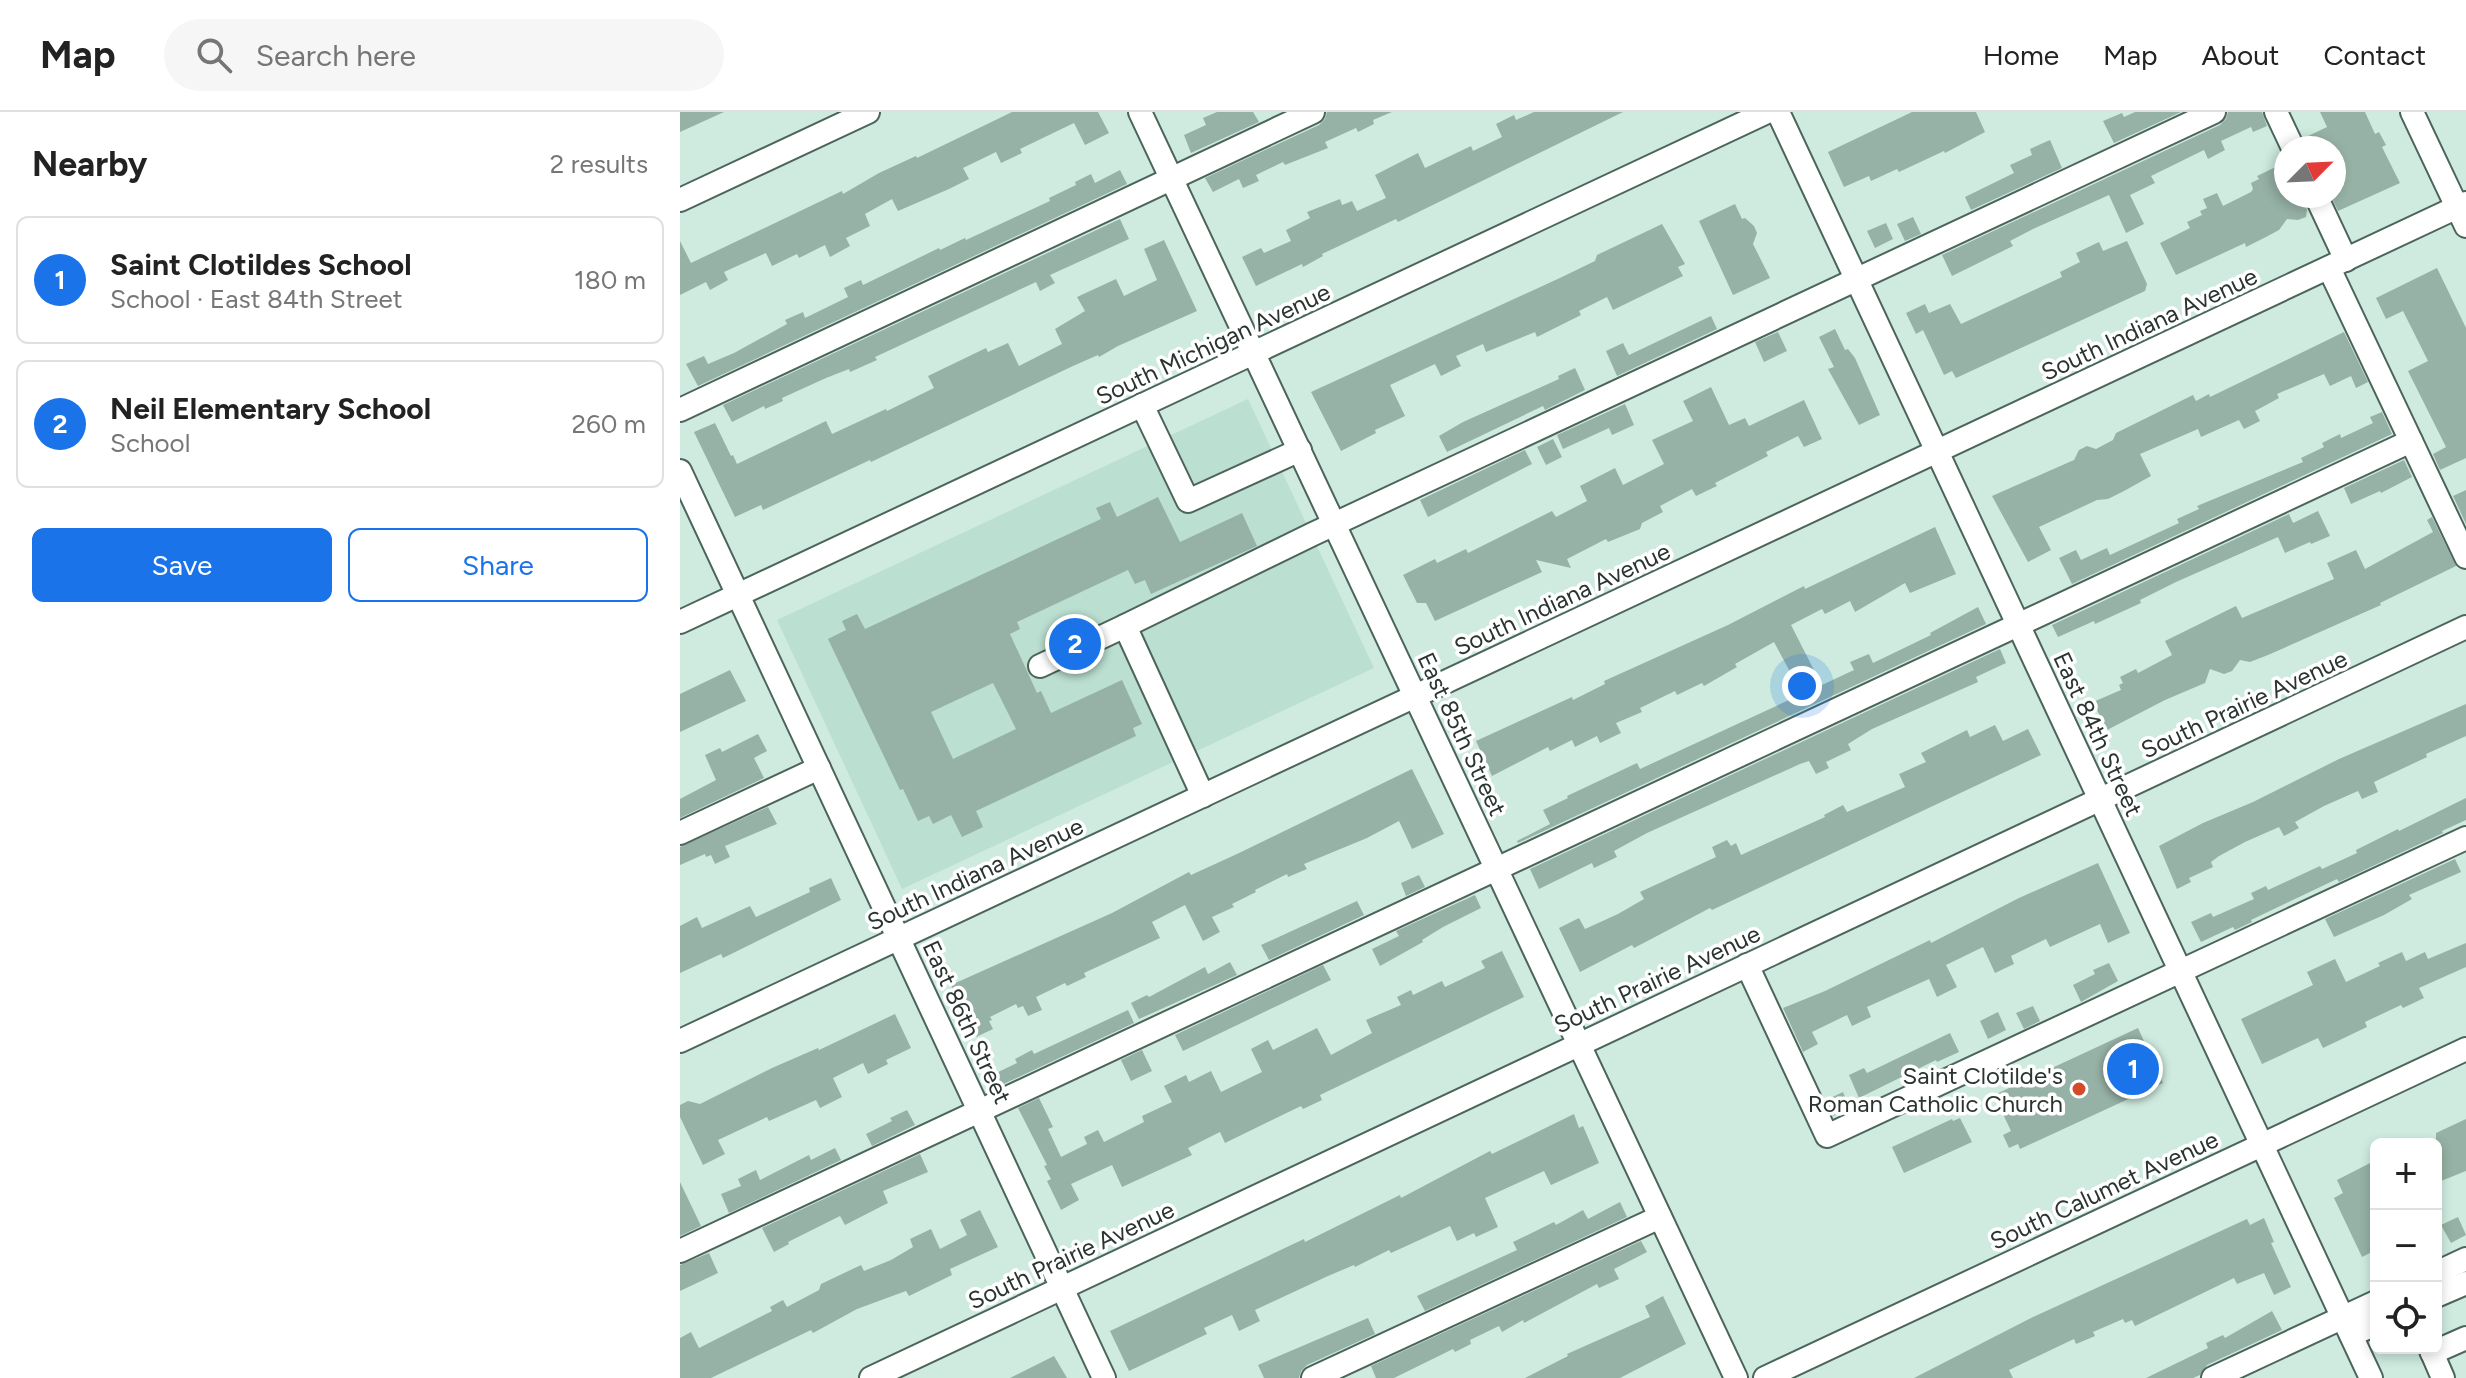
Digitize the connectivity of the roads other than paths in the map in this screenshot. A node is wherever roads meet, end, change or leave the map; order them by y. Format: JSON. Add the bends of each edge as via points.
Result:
{"nodes":[{"id":1,"x":868,"y":112,"type":"edge"},
{"id":2,"x":1140,"y":112,"type":"edge"},
{"id":3,"x":1313,"y":112,"type":"edge"},
{"id":4,"x":1767,"y":112,"type":"edge"},
{"id":5,"x":1778,"y":112,"type":"edge"},
{"id":6,"x":2214,"y":112,"type":"edge"},
{"id":7,"x":2276,"y":112,"type":"edge"},
{"id":8,"x":2412,"y":112,"type":"edge"},
{"id":9,"x":2287,"y":136,"type":"edge"},
{"id":10,"x":1172,"y":179,"type":"junction"},
{"id":11,"x":680,"y":200,"type":"edge"},
{"id":12,"x":2320,"y":208,"type":"edge"},
{"id":13,"x":2463,"y":212,"type":"edge"},
{"id":14,"x":2337,"y":264,"type":"junction"},
{"id":15,"x":1856,"y":279,"type":"junction"},
{"id":16,"x":1254,"y":353,"type":"junction"},
{"id":17,"x":1142,"y":405,"type":"junction"},
{"id":18,"x":680,"y":410,"type":"edge"},
{"id":19,"x":2411,"y":441,"type":"junction"},
{"id":20,"x":1300,"y":450,"type":"junction"},
{"id":21,"x":1937,"y":452,"type":"junction"},
{"id":22,"x":680,"y":471,"type":"edge"},
{"id":23,"x":1334,"y":524,"type":"junction"},
{"id":24,"x":2466,"y":557,"type":"edge"},
{"id":25,"x":738,"y":595,"type":"junction"},
{"id":26,"x":680,"y":622,"type":"edge"},
{"id":27,"x":2018,"y":625,"type":"junction"},
{"id":28,"x":1125,"y":626,"type":"junction"},
{"id":29,"x":2466,"y":627,"type":"edge"},
{"id":30,"x":1040,"y":666,"type":"dead end"},
{"id":31,"x":1415,"y":696,"type":"junction"},
{"id":32,"x":819,"y":768,"type":"junction"},
{"id":33,"x":1203,"y":796,"type":"junction"},
{"id":34,"x":2101,"y":800,"type":"junction"},
{"id":35,"x":680,"y":833,"type":"edge"},
{"id":36,"x":2466,"y":838,"type":"edge"},
{"id":37,"x":1497,"y":869,"type":"junction"},
{"id":38,"x":899,"y":939,"type":"junction"},
{"id":39,"x":1747,"y":965,"type":"junction"},
{"id":40,"x":2181,"y":973,"type":"junction"},
{"id":41,"x":680,"y":1041,"type":"edge"},
{"id":42,"x":1579,"y":1044,"type":"junction"},
{"id":43,"x":2466,"y":1049,"type":"edge"},
{"id":44,"x":980,"y":1111,"type":"junction"},
{"id":45,"x":2262,"y":1145,"type":"junction"},
{"id":46,"x":1660,"y":1217,"type":"junction"},
{"id":47,"x":680,"y":1251,"type":"edge"},
{"id":48,"x":2466,"y":1259,"type":"edge"},
{"id":49,"x":2442,"y":1270,"type":"edge"},
{"id":50,"x":2466,"y":1283,"type":"edge"},
{"id":51,"x":1063,"y":1288,"type":"junction"},
{"id":52,"x":2442,"y":1293,"type":"edge"},
{"id":53,"x":2370,"y":1307,"type":"edge"},
{"id":54,"x":2370,"y":1324,"type":"edge"},
{"id":55,"x":2347,"y":1326,"type":"junction"},
{"id":56,"x":2466,"y":1338,"type":"edge"},
{"id":57,"x":2442,"y":1346,"type":"edge"},
{"id":58,"x":2433,"y":1354,"type":"edge"},
{"id":59,"x":871,"y":1378,"type":"edge"},
{"id":60,"x":1104,"y":1378,"type":"edge"},
{"id":61,"x":1313,"y":1378,"type":"edge"},
{"id":62,"x":1736,"y":1378,"type":"edge"},
{"id":63,"x":1765,"y":1378,"type":"edge"},
{"id":64,"x":2213,"y":1378,"type":"edge"},
{"id":65,"x":2371,"y":1378,"type":"edge"},
{"id":66,"x":2443,"y":1378,"type":"edge"}],
"edges":[{"from":1,"to":11,"type":"street"},
{"from":2,"to":10,"type":"street","name":"East 85th Street"},
{"from":3,"to":10,"type":"street"},
{"from":4,"to":16,"type":"street","name":"South Michigan Avenue"},
{"from":5,"to":15,"type":"street","name":"East 84th Street"},
{"from":6,"to":15,"type":"street"},
{"from":7,"to":9,"type":"street"},
{"from":8,"to":13,"type":"street"},
{"from":10,"to":16,"type":"street","name":"East 85th Street"},
{"from":10,"to":18,"type":"street"},
{"from":12,"to":14,"type":"street"},
{"from":13,"to":14,"type":"street","name":"South Indiana Avenue"},
{"from":14,"to":19,"type":"street"},
{"from":14,"to":21,"type":"street","name":"South Indiana Avenue"},
{"from":15,"to":21,"type":"street","name":"East 84th Street"},
{"from":15,"to":23,"type":"street"},
{"from":16,"to":17,"type":"street","name":"South Michigan Avenue"},
{"from":16,"to":20,"type":"street","name":"East 85th Street"},
{"from":17,"to":20,"type":"street","via":[[1188,501]]},
{"from":17,"to":25,"type":"street","name":"South Michigan Avenue"},
{"from":19,"to":24,"type":"street"},
{"from":19,"to":27,"type":"street"},
{"from":20,"to":23,"type":"street","name":"East 85th Street"},
{"from":21,"to":27,"type":"street","name":"East 84th Street"},
{"from":21,"to":31,"type":"street","name":"South Indiana Avenue"},
{"from":22,"to":25,"type":"street","name":"East 86th Street"},
{"from":23,"to":28,"type":"street"},
{"from":23,"to":31,"type":"street","name":"East 85th Street"},
{"from":25,"to":26,"type":"street","name":"South Michigan Avenue"},
{"from":25,"to":32,"type":"street","name":"East 86th Street"},
{"from":27,"to":34,"type":"street","name":"East 84th Street"},
{"from":27,"to":37,"type":"street"},
{"from":28,"to":30,"type":"street"},
{"from":28,"to":33,"type":"street"},
{"from":29,"to":34,"type":"street","name":"South Prairie Avenue"},
{"from":31,"to":33,"type":"street","name":"South Indiana Avenue"},
{"from":31,"to":37,"type":"street","name":"East 85th Street"},
{"from":32,"to":35,"type":"street"},
{"from":32,"to":38,"type":"street","name":"East 86th Street"},
{"from":33,"to":38,"type":"street","name":"South Indiana Avenue"},
{"from":34,"to":39,"type":"street","name":"South Prairie Avenue"},
{"from":34,"to":40,"type":"street","name":"East 84th Street"},
{"from":36,"to":40,"type":"street"},
{"from":37,"to":42,"type":"street","name":"East 85th Street"},
{"from":37,"to":44,"type":"street"},
{"from":38,"to":41,"type":"street","name":"South Indiana Avenue"},
{"from":38,"to":44,"type":"street","name":"East 86th Street"},
{"from":39,"to":40,"type":"street","via":[[1827,1136]]},
{"from":39,"to":42,"type":"street","name":"South Prairie Avenue"},
{"from":40,"to":45,"type":"street","name":"East 84th Street"},
{"from":42,"to":46,"type":"street","name":"East 85th Street"},
{"from":42,"to":51,"type":"street","name":"South Prairie Avenue"},
{"from":43,"to":45,"type":"street","name":"South Calumet Avenue"},
{"from":44,"to":47,"type":"street"},
{"from":44,"to":51,"type":"street","name":"East 86th Street"},
{"from":45,"to":55,"type":"street","name":"East 84th Street"},
{"from":45,"to":63,"type":"street","name":"South Calumet Avenue"},
{"from":46,"to":61,"type":"street"},
{"from":46,"to":62,"type":"street","name":"East 85th Street"},
{"from":48,"to":49,"type":"street"},
{"from":50,"to":52,"type":"street"},
{"from":51,"to":59,"type":"street","name":"South Prairie Avenue"},
{"from":51,"to":60,"type":"street","name":"East 86th Street"},
{"from":53,"to":55,"type":"street"},
{"from":54,"to":55,"type":"street"},
{"from":55,"to":64,"type":"street"},
{"from":55,"to":65,"type":"street","name":"East 84th Street"},
{"from":56,"to":57,"type":"street"},
{"from":58,"to":66,"type":"street"}]}
